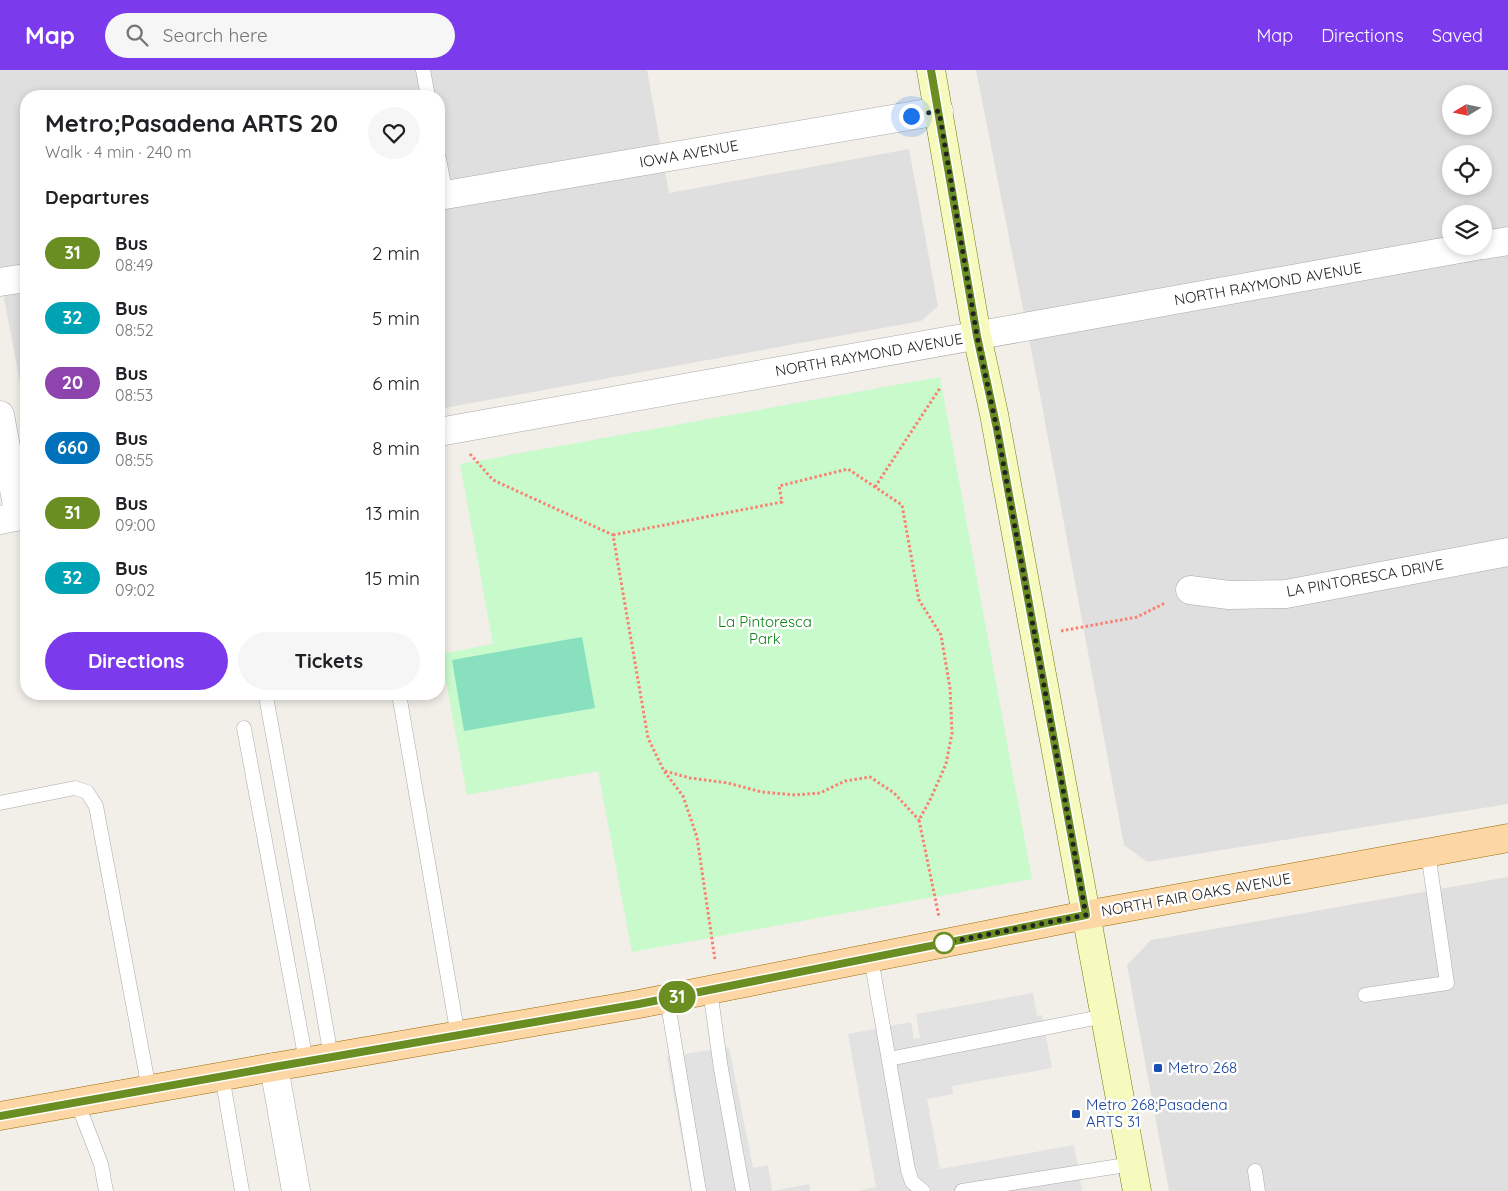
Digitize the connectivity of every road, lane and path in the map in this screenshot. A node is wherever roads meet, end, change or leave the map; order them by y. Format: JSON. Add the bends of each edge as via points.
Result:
{"nodes":[{"id":1,"x":423,"y":70,"type":"edge"},
{"id":2,"x":931,"y":70,"type":"edge"},
{"id":3,"x":427,"y":90,"type":"edge"},
{"id":4,"x":939,"y":111,"type":"junction"},
{"id":5,"x":445,"y":195,"type":"edge"},
{"id":6,"x":1508,"y":241,"type":"edge"},
{"id":7,"x":1492,"y":244,"type":"edge"},
{"id":8,"x":1442,"y":252,"type":"edge"},
{"id":9,"x":20,"y":279,"type":"edge"},
{"id":10,"x":0,"y":282,"type":"edge"},
{"id":11,"x":977,"y":336,"type":"junction"},
{"id":12,"x":940,"y":388,"type":"dead end"},
{"id":13,"x":0,"y":415,"type":"edge"},
{"id":14,"x":445,"y":431,"type":"edge"},
{"id":15,"x":445,"y":432,"type":"edge"},
{"id":16,"x":875,"y":487,"type":"junction"},
{"id":17,"x":15,"y":517,"type":"edge"},
{"id":18,"x":613,"y":535,"type":"junction"},
{"id":19,"x":1508,"y":552,"type":"edge"},
{"id":20,"x":1190,"y":590,"type":"joint"},
{"id":21,"x":1035,"y":635,"type":"junction"},
{"id":22,"x":400,"y":700,"type":"edge"},
{"id":23,"x":267,"y":702,"type":"dead end"},
{"id":24,"x":244,"y":728,"type":"dead end"},
{"id":25,"x":664,"y":771,"type":"junction"},
{"id":26,"x":0,"y":803,"type":"edge"},
{"id":27,"x":919,"y":820,"type":"junction"},
{"id":28,"x":1508,"y":838,"type":"edge"},
{"id":29,"x":1428,"y":853,"type":"junction"},
{"id":30,"x":1086,"y":915,"type":"junction"},
{"id":31,"x":944,"y":943,"type":"junction"},
{"id":32,"x":870,"y":958,"type":"junction"},
{"id":33,"x":715,"y":989,"type":"junction"},
{"id":34,"x":1365,"y":996,"type":"dead end"},
{"id":35,"x":667,"y":998,"type":"junction"},
{"id":36,"x":1105,"y":1016,"type":"junction"},
{"id":37,"x":458,"y":1036,"type":"junction"},
{"id":38,"x":318,"y":1059,"type":"junction"},
{"id":39,"x":889,"y":1059,"type":"junction"},
{"id":40,"x":274,"y":1067,"type":"junction"},
{"id":41,"x":222,"y":1076,"type":"junction"},
{"id":42,"x":149,"y":1089,"type":"junction"},
{"id":43,"x":77,"y":1102,"type":"junction"},
{"id":44,"x":0,"y":1116,"type":"edge"},
{"id":45,"x":1132,"y":1164,"type":"junction"},
{"id":46,"x":1254,"y":1171,"type":"dead end"},
{"id":47,"x":106,"y":1191,"type":"edge"},
{"id":48,"x":242,"y":1191,"type":"edge"},
{"id":49,"x":296,"y":1191,"type":"edge"},
{"id":50,"x":699,"y":1191,"type":"edge"},
{"id":51,"x":743,"y":1191,"type":"edge"},
{"id":52,"x":923,"y":1191,"type":"edge"},
{"id":53,"x":962,"y":1191,"type":"edge"},
{"id":54,"x":1137,"y":1191,"type":"edge"},
{"id":55,"x":1258,"y":1191,"type":"edge"}],
"edges":[{"from":1,"to":3,"type":"lane"},
{"from":2,"to":4,"type":"main road"},
{"from":4,"to":5,"type":"street","name":"IOWA AVENUE"},
{"from":4,"to":11,"type":"main road"},
{"from":6,"to":7,"type":"street"},
{"from":8,"to":11,"type":"street","name":"NORTH RAYMOND AVENUE"},
{"from":9,"to":10,"type":"street"},
{"from":11,"to":14,"type":"street","name":"NORTH RAYMOND AVENUE"},
{"from":11,"to":21,"type":"main road"},
{"from":12,"to":16,"type":"path"},
{"from":13,"to":17,"type":"street"},
{"from":15,"to":18,"type":"path","via":[[493,480]]},
{"from":16,"to":18,"type":"path","via":[[848,469],[779,486],[782,502]]},
{"from":16,"to":27,"type":"path","via":[[902,505],[919,600],[942,634],[950,688],[952,733],[946,764]]},
{"from":18,"to":25,"type":"path","via":[[648,738]]},
{"from":19,"to":20,"type":"street","name":"LA PINTORESCA DRIVE","via":[[1286,594],[1229,595]]},
{"from":20,"to":21,"type":"path","via":[[1138,617]]},
{"from":21,"to":30,"type":"main road"},
{"from":22,"to":37,"type":"lane"},
{"from":23,"to":38,"type":"lane","via":[[319,986]]},
{"from":24,"to":38,"type":"lane"},
{"from":25,"to":27,"type":"path","via":[[762,792],[795,795],[820,793],[845,781],[870,776],[894,793]]},
{"from":25,"to":33,"type":"path","via":[[683,796],[697,837]]},
{"from":26,"to":42,"type":"lane","via":[[75,788],[87,792],[96,806]]},
{"from":27,"to":31,"type":"path"},
{"from":28,"to":29,"type":"main road","name":"NORTH FAIR OAKS AVENUE"},
{"from":29,"to":30,"type":"main road","name":"NORTH FAIR OAKS AVENUE"},
{"from":29,"to":34,"type":"lane","via":[[1447,983]]},
{"from":30,"to":31,"type":"main road","name":"NORTH FAIR OAKS AVENUE"},
{"from":30,"to":36,"type":"main road"},
{"from":31,"to":32,"type":"main road","name":"NORTH FAIR OAKS AVENUE"},
{"from":32,"to":33,"type":"main road","name":"NORTH FAIR OAKS AVENUE"},
{"from":32,"to":39,"type":"lane"},
{"from":33,"to":35,"type":"main road","name":"NORTH FAIR OAKS AVENUE"},
{"from":33,"to":51,"type":"lane","via":[[721,1069]]},
{"from":35,"to":37,"type":"main road","name":"NORTH FAIR OAKS AVENUE"},
{"from":35,"to":50,"type":"lane"},
{"from":36,"to":39,"type":"lane"},
{"from":36,"to":45,"type":"main road"},
{"from":37,"to":38,"type":"main road","name":"NORTH FAIR OAKS AVENUE"},
{"from":38,"to":40,"type":"main road","name":"NORTH FAIR OAKS AVENUE"},
{"from":39,"to":52,"type":"lane","via":[[908,1170],[912,1182]]},
{"from":40,"to":41,"type":"main road","name":"NORTH FAIR OAKS AVENUE"},
{"from":40,"to":49,"type":"street"},
{"from":41,"to":42,"type":"main road","name":"NORTH FAIR OAKS AVENUE"},
{"from":41,"to":48,"type":"lane"},
{"from":42,"to":43,"type":"main road","name":"NORTH FAIR OAKS AVENUE"},
{"from":43,"to":44,"type":"main road","name":"NORTH FAIR OAKS AVENUE"},
{"from":43,"to":47,"type":"lane","via":[[101,1164]]},
{"from":45,"to":53,"type":"lane"},
{"from":45,"to":54,"type":"main road"},
{"from":46,"to":55,"type":"lane"}]}
